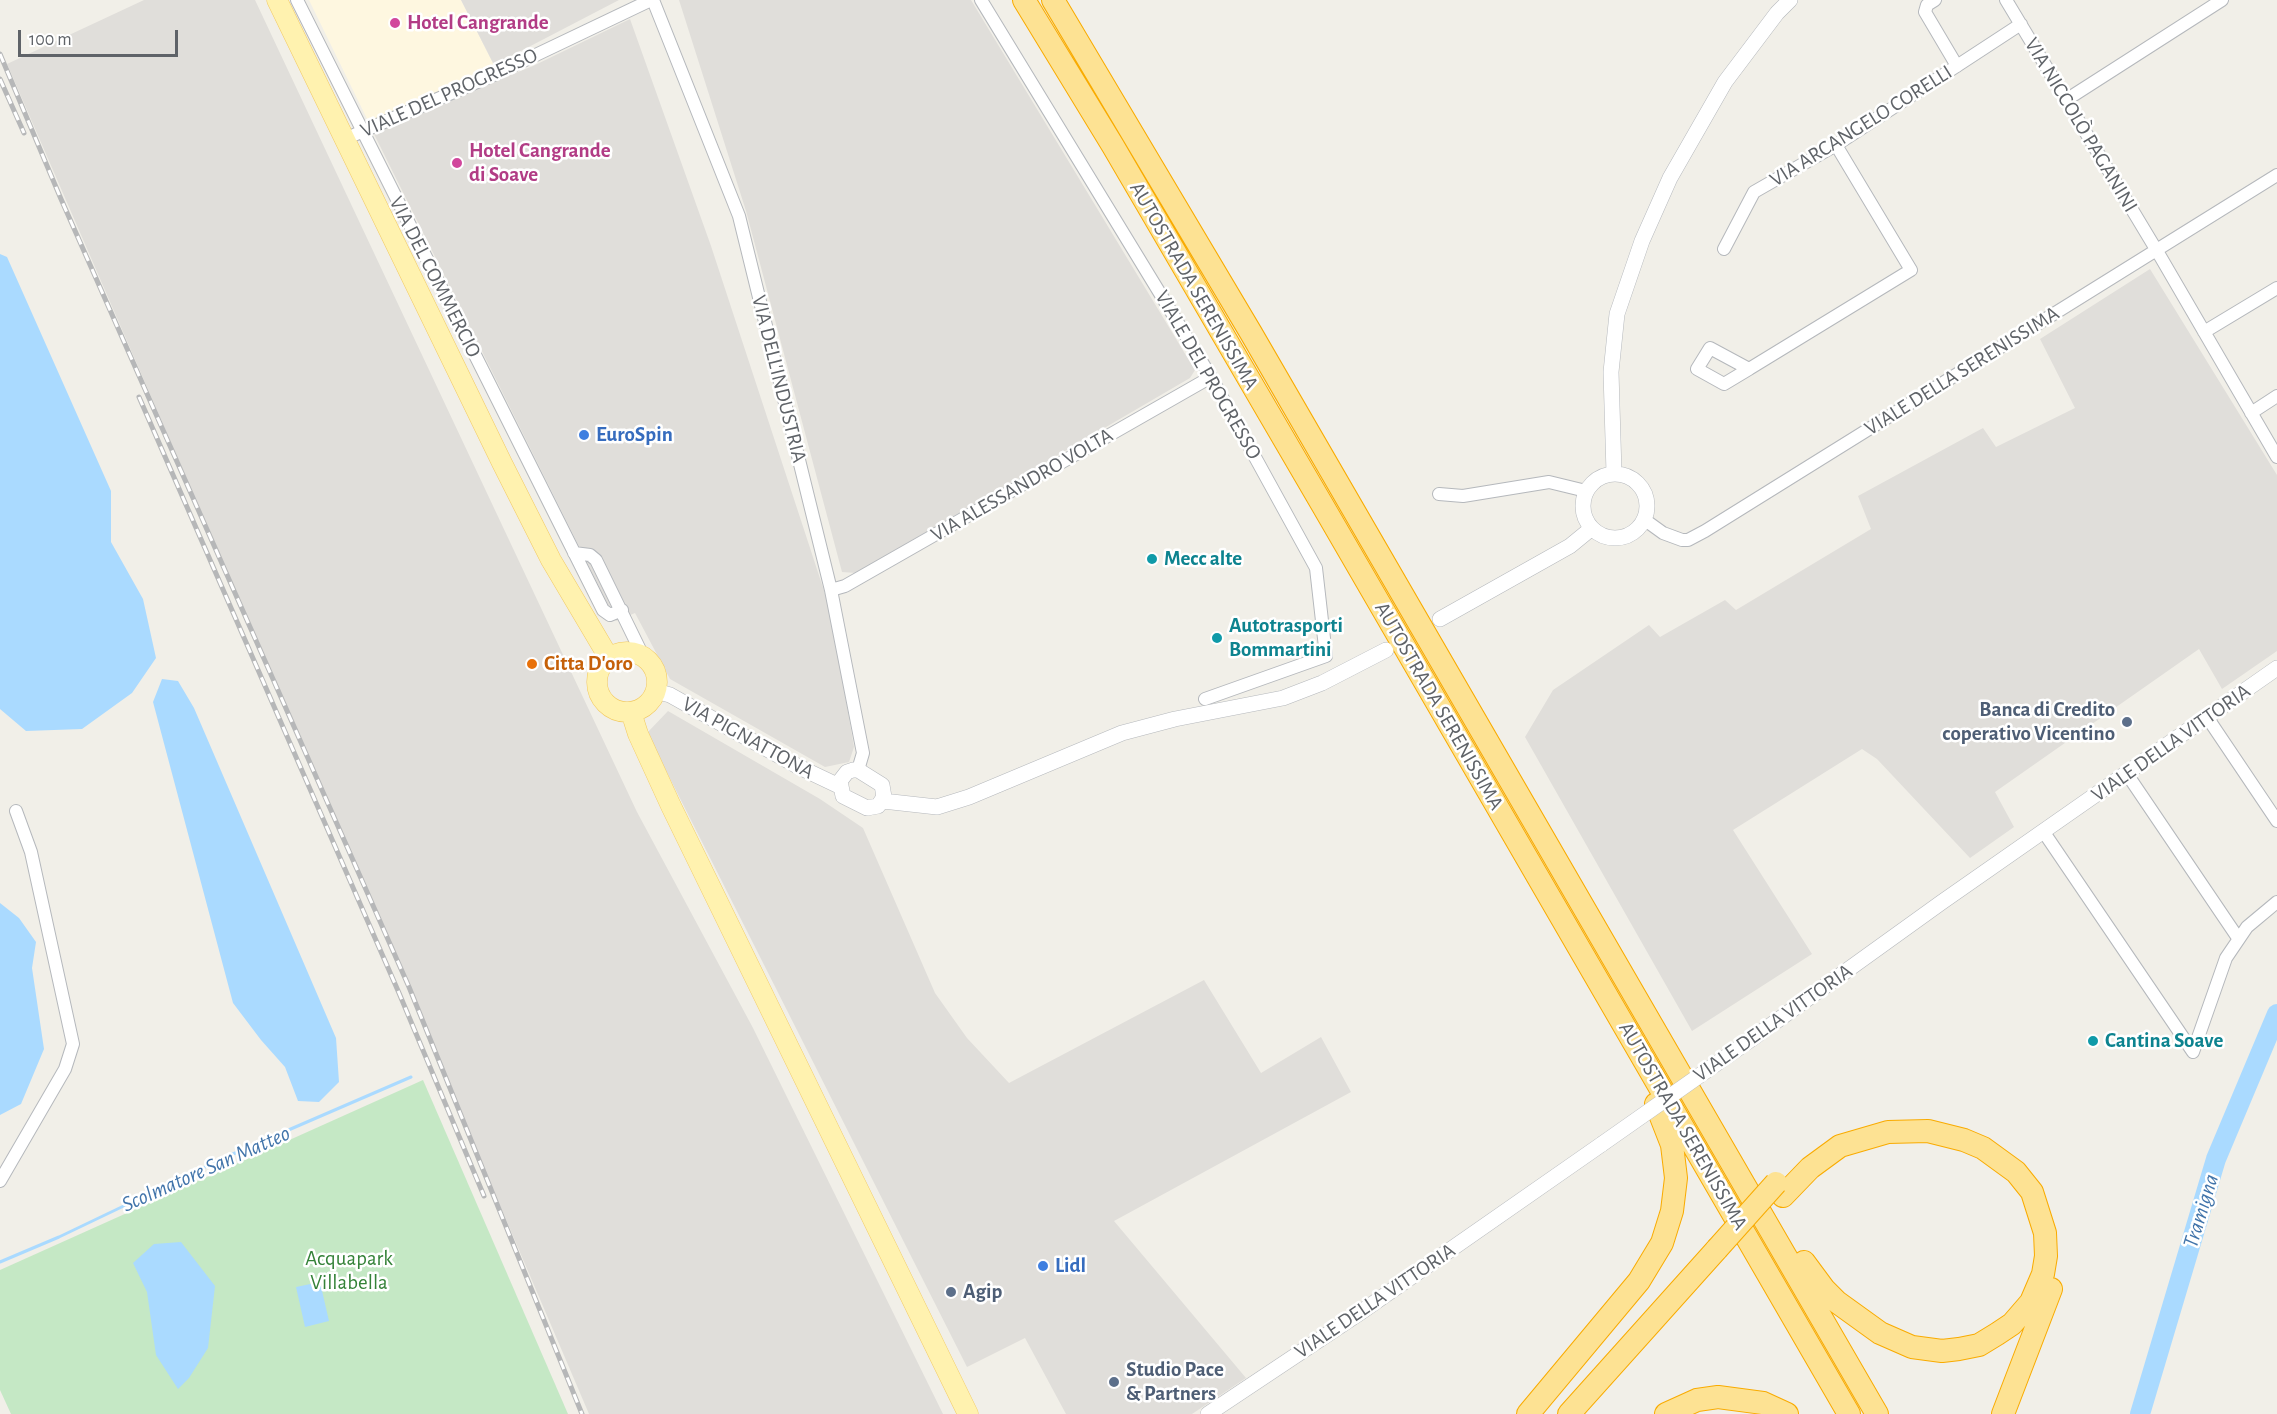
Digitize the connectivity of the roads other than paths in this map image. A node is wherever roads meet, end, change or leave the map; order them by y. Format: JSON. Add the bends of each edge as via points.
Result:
{"nodes":[{"id":1,"x":277,"y":0,"type":"edge"},
{"id":2,"x":297,"y":0,"type":"edge"},
{"id":3,"x":652,"y":0,"type":"edge"},
{"id":4,"x":981,"y":0,"type":"edge"},
{"id":5,"x":1024,"y":0,"type":"edge"},
{"id":6,"x":1053,"y":0,"type":"edge"},
{"id":7,"x":1790,"y":0,"type":"edge"},
{"id":8,"x":1935,"y":0,"type":"edge"},
{"id":9,"x":2006,"y":0,"type":"edge"},
{"id":10,"x":2222,"y":0,"type":"edge"},
{"id":11,"x":2021,"y":24,"type":"junction"},
{"id":12,"x":1957,"y":66,"type":"junction"},
{"id":13,"x":2066,"y":100,"type":"junction"},
{"id":14,"x":353,"y":136,"type":"junction"},
{"id":15,"x":1836,"y":145,"type":"junction"},
{"id":16,"x":2277,"y":175,"type":"edge"},
{"id":17,"x":1724,"y":249,"type":"dead end"},
{"id":18,"x":2156,"y":250,"type":"junction"},
{"id":19,"x":2277,"y":288,"type":"edge"},
{"id":20,"x":2204,"y":332,"type":"junction"},
{"id":21,"x":1749,"y":369,"type":"dead end"},
{"id":22,"x":1211,"y":377,"type":"junction"},
{"id":23,"x":2277,"y":396,"type":"edge"},
{"id":24,"x":2251,"y":413,"type":"junction"},
{"id":25,"x":2277,"y":457,"type":"edge"},
{"id":26,"x":1614,"y":473,"type":"junction"},
{"id":27,"x":1587,"y":491,"type":"junction"},
{"id":28,"x":1439,"y":494,"type":"dead end"},
{"id":29,"x":1645,"y":520,"type":"junction"},
{"id":30,"x":1592,"y":528,"type":"junction"},
{"id":31,"x":831,"y":590,"type":"junction"},
{"id":32,"x":1440,"y":619,"type":"dead end"},
{"id":33,"x":1386,"y":650,"type":"dead end"},
{"id":34,"x":644,"y":657,"type":"junction"},
{"id":35,"x":609,"y":658,"type":"junction"},
{"id":36,"x":2277,"y":668,"type":"edge"},
{"id":37,"x":656,"y":691,"type":"junction"},
{"id":38,"x":1205,"y":699,"type":"dead end"},
{"id":39,"x":631,"y":712,"type":"junction"},
{"id":40,"x":2207,"y":717,"type":"junction"},
{"id":41,"x":858,"y":770,"type":"junction"},
{"id":42,"x":2127,"y":774,"type":"junction"},
{"id":43,"x":839,"y":786,"type":"junction"},
{"id":44,"x":883,"y":801,"type":"junction"},
{"id":45,"x":16,"y":811,"type":"dead end"},
{"id":46,"x":2277,"y":820,"type":"edge"},
{"id":47,"x":2043,"y":831,"type":"junction"},
{"id":48,"x":2277,"y":902,"type":"edge"},
{"id":49,"x":2238,"y":938,"type":"junction"},
{"id":50,"x":1609,"y":999,"type":"junction"},
{"id":51,"x":1741,"y":1178,"type":"junction"},
{"id":52,"x":0,"y":1181,"type":"edge"},
{"id":53,"x":1779,"y":1190,"type":"junction"},
{"id":54,"x":1721,"y":1254,"type":"junction"},
{"id":55,"x":968,"y":1414,"type":"edge"},
{"id":56,"x":1208,"y":1414,"type":"edge"},
{"id":57,"x":1528,"y":1414,"type":"edge"},
{"id":58,"x":1569,"y":1414,"type":"edge"},
{"id":59,"x":1587,"y":1414,"type":"edge"},
{"id":60,"x":1666,"y":1414,"type":"edge"},
{"id":61,"x":1787,"y":1414,"type":"edge"},
{"id":62,"x":1850,"y":1414,"type":"edge"},
{"id":63,"x":1877,"y":1414,"type":"edge"},
{"id":64,"x":2003,"y":1414,"type":"edge"}],
"edges":[{"from":1,"to":14,"type":"main road"},
{"from":2,"to":14,"type":"street","name":"VIA DEL COMMERCIO"},
{"from":3,"to":14,"type":"street","name":"VIALE DEL PROGRESSO"},
{"from":3,"to":31,"type":"street","name":"VIA DELL'INDUSTRIA","via":[[739,216]]},
{"from":4,"to":22,"type":"street","name":"VIALE DEL PROGRESSO"},
{"from":5,"to":50,"type":"highway","name":"AUTOSTRADA SERENISSIMA"},
{"from":6,"to":51,"type":"highway","name":"AUTOSTRADA SERENISSIMA","via":[[1251,333]]},
{"from":7,"to":26,"type":"street","via":[[1725,82],[1670,178],[1642,241],[1617,314],[1611,372]]},
{"from":8,"to":12,"type":"street","via":[[1924,12]]},
{"from":9,"to":11,"type":"street","name":"VIA NICCOLÒ PAGANINI"},
{"from":10,"to":13,"type":"street"},
{"from":11,"to":12,"type":"street","name":"VIA ARCANGELO CORELLI"},
{"from":11,"to":13,"type":"street","name":"VIA NICCOLÒ PAGANINI"},
{"from":12,"to":15,"type":"street","name":"VIA ARCANGELO CORELLI"},
{"from":13,"to":18,"type":"street","name":"VIA NICCOLÒ PAGANINI"},
{"from":14,"to":34,"type":"street","name":"VIA DEL COMMERCIO","via":[[603,610],[610,615],[622,610]]},
{"from":14,"to":35,"type":"main road","via":[[551,560]]},
{"from":15,"to":17,"type":"street","name":"VIA ARCANGELO CORELLI","via":[[1754,192]]},
{"from":15,"to":21,"type":"street","via":[[1911,270]]},
{"from":16,"to":18,"type":"street","name":"VIALE DELLA SERENISSIMA"},
{"from":18,"to":20,"type":"street","name":"VIA NICCOLÒ PAGANINI"},
{"from":18,"to":29,"type":"street","name":"VIALE DELLA SERENISSIMA","via":[[1692,538],[1676,538]]},
{"from":19,"to":20,"type":"street"},
{"from":20,"to":24,"type":"street","name":"VIA NICCOLÒ PAGANINI"},
{"from":22,"to":31,"type":"street","name":"VIA ALESSANDRO VOLTA","via":[[845,586]]},
{"from":22,"to":38,"type":"street","name":"VIALE DEL PROGRESSO","via":[[1316,568],[1326,656]]},
{"from":23,"to":24,"type":"street"},
{"from":24,"to":25,"type":"street","name":"VIA NICCOLÒ PAGANINI"},
{"from":26,"to":27,"type":"street","via":[[1593,482]]},
{"from":26,"to":29,"type":"street","via":[[1635,480],[1643,488],[1648,510]]},
{"from":27,"to":28,"type":"street","via":[[1549,482],[1463,496]]},
{"from":27,"to":30,"type":"street","via":[[1583,510]]},
{"from":29,"to":30,"type":"street","via":[[1639,529],[1620,538],[1610,538]]},
{"from":30,"to":32,"type":"street","via":[[1570,546]]},
{"from":31,"to":41,"type":"street","name":"VIA DELL'INDUSTRIA","via":[[863,753]]},
{"from":33,"to":44,"type":"street","via":[[1283,698],[1122,733],[938,807]]},
{"from":34,"to":35,"type":"main road","via":[[627,652]]},
{"from":34,"to":37,"type":"main road","via":[[657,676]]},
{"from":35,"to":39,"type":"main road","via":[[597,675],[600,697],[610,707]]},
{"from":36,"to":40,"type":"street","name":"VIALE DELLA VITTORIA"},
{"from":37,"to":39,"type":"main road","via":[[649,703]]},
{"from":37,"to":43,"type":"street","name":"VIA PIGNATTONA"},
{"from":39,"to":55,"type":"main road","via":[[671,806]]},
{"from":40,"to":42,"type":"street","name":"VIALE DELLA VITTORIA"},
{"from":40,"to":46,"type":"street"},
{"from":41,"to":43,"type":"street","via":[[847,772]]},
{"from":41,"to":44,"type":"street","via":[[882,785]]},
{"from":42,"to":47,"type":"street","name":"VIALE DELLA VITTORIA"},
{"from":42,"to":49,"type":"street"},
{"from":43,"to":44,"type":"street","via":[[843,796],[867,808]]},
{"from":45,"to":52,"type":"street","via":[[31,852],[73,1044],[65,1068]]},
{"from":47,"to":49,"type":"street","via":[[2193,1052],[2219,975]]},
{"from":47,"to":56,"type":"street","name":"VIALE DELLA VITTORIA","bridge":true,"via":[[1361,1312]]},
{"from":48,"to":49,"type":"street"},
{"from":50,"to":57,"type":"highway","via":[[1627,1050],[1668,1132],[1676,1178],[1672,1211],[1662,1243],[1639,1281]]},
{"from":50,"to":62,"type":"highway","name":"AUTOSTRADA SERENISSIMA"},
{"from":51,"to":53,"type":"highway","via":[[1777,1220],[1824,1289],[1864,1323],[1912,1347],[1942,1351],[1979,1345],[2013,1324],[2037,1293],[2046,1256],[2045,1233],[2032,1192],[1998,1157],[1964,1140],[1915,1130],[1855,1140],[1826,1155]]},
{"from":51,"to":63,"type":"highway","name":"AUTOSTRADA SERENISSIMA"},
{"from":53,"to":54,"type":"highway"},
{"from":53,"to":64,"type":"highway","via":[[1810,1149],[1867,1122],[1900,1118],[1942,1120],[1984,1133],[2032,1170],[2043,1184],[2055,1213],[2059,1268]]},
{"from":54,"to":58,"type":"highway"},
{"from":54,"to":59,"type":"highway"},
{"from":60,"to":61,"type":"highway","via":[[1696,1400],[1718,1397],[1763,1403]]}]}
